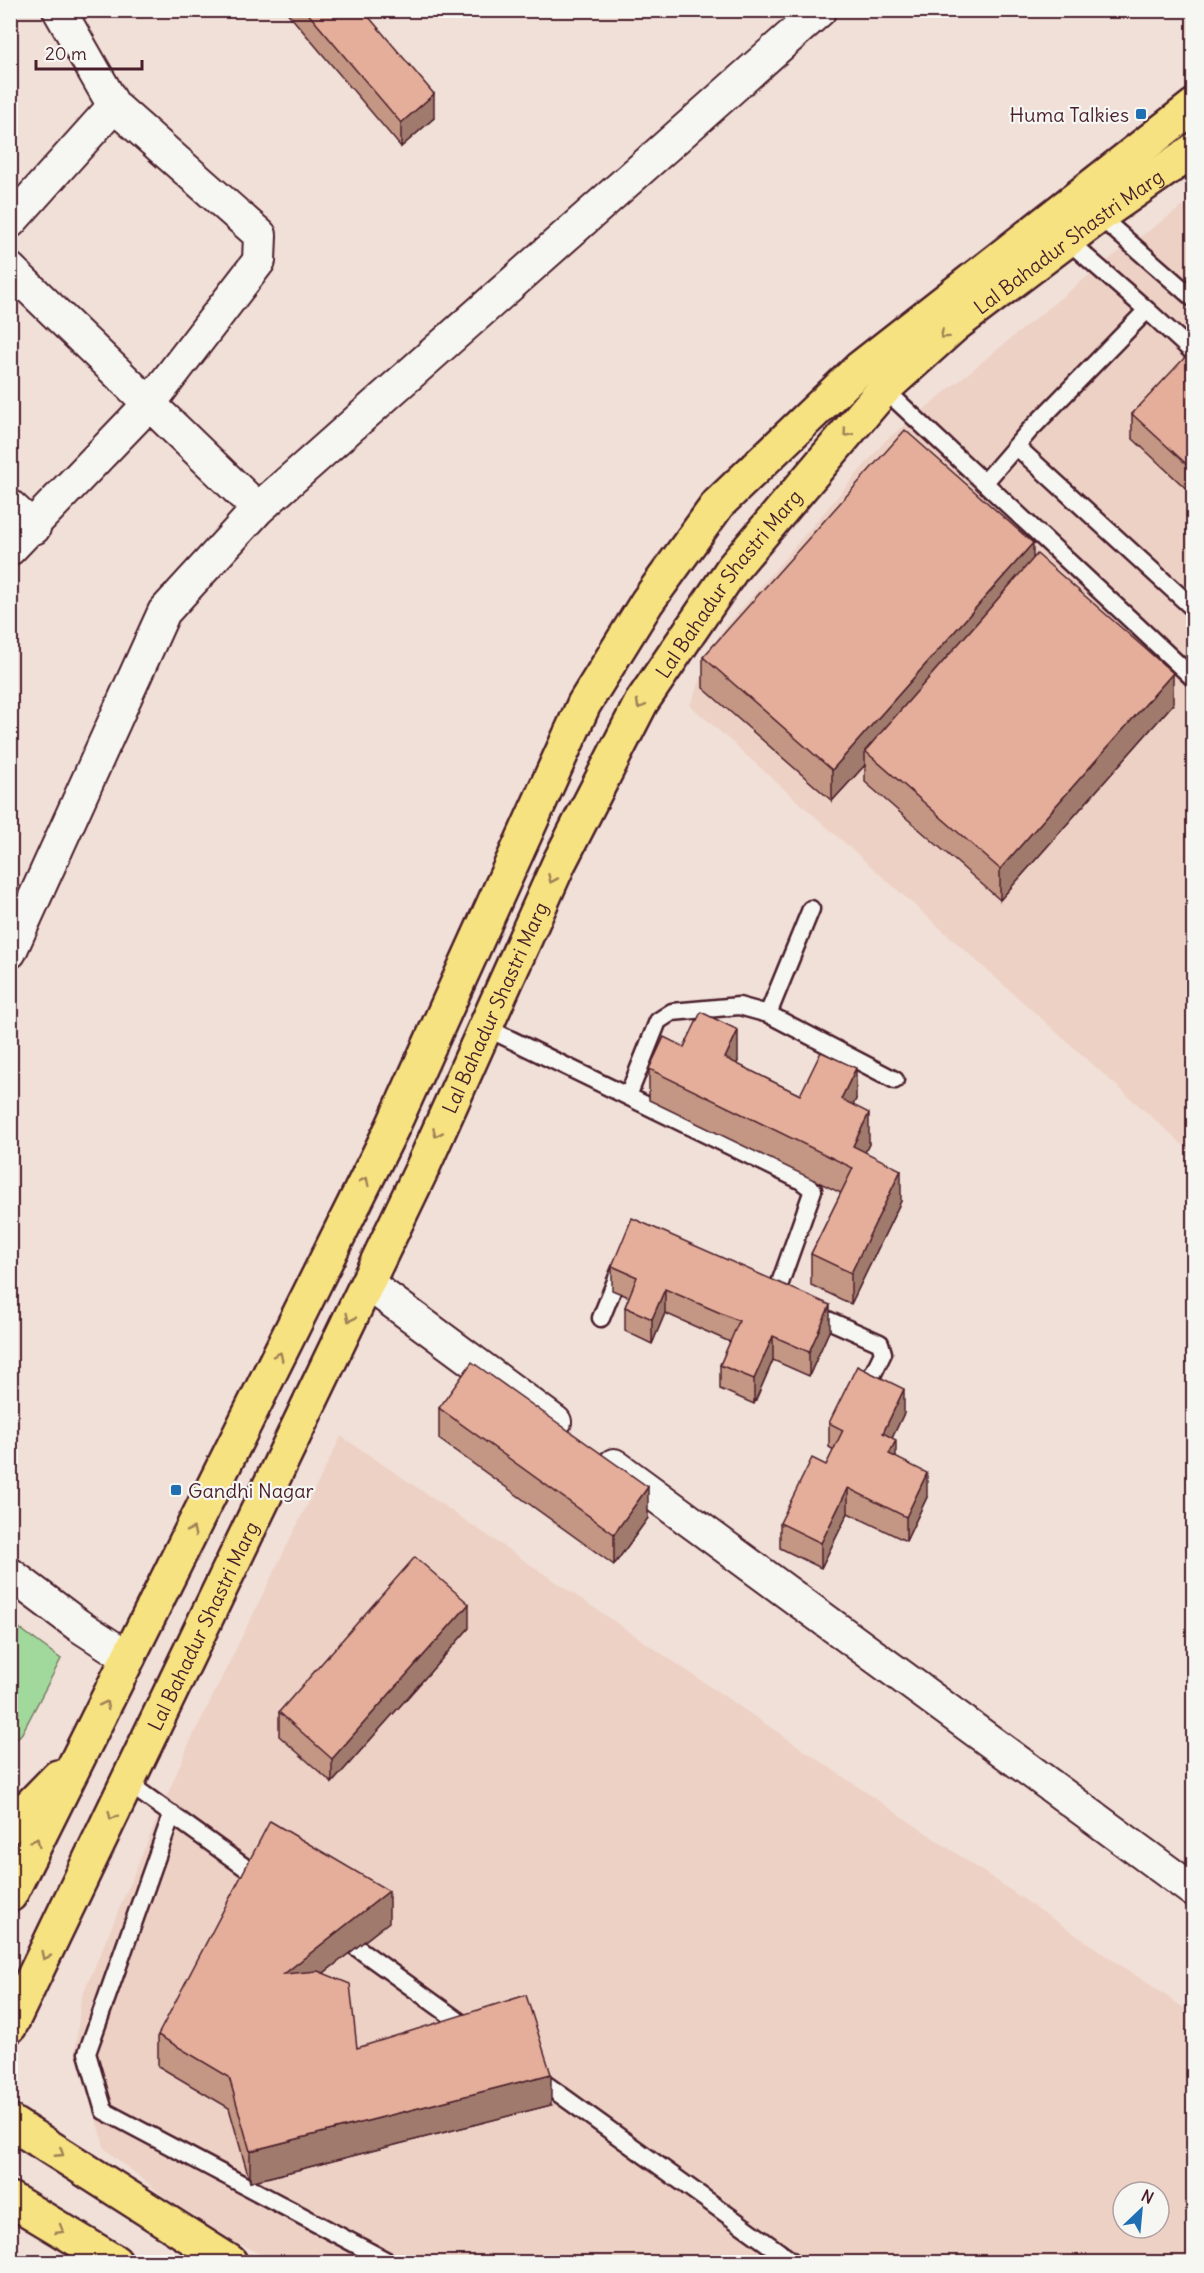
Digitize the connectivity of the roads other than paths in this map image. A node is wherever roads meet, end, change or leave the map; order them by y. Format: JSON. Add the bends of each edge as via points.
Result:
{"nodes":[{"id":1,"x":59,"y":10,"type":"edge"},
{"id":2,"x":820,"y":10,"type":"edge"},
{"id":3,"x":114,"y":106,"type":"junction"},
{"id":4,"x":1194,"y":106,"type":"edge"},
{"id":5,"x":1194,"y":150,"type":"edge"},
{"id":6,"x":1099,"y":216,"type":"junction"},
{"id":7,"x":10,"y":222,"type":"edge"},
{"id":8,"x":1067,"y":240,"type":"junction"},
{"id":9,"x":10,"y":269,"type":"edge"},
{"id":10,"x":1194,"y":299,"type":"edge"},
{"id":11,"x":1147,"y":310,"type":"junction"},
{"id":12,"x":1194,"y":353,"type":"edge"},
{"id":13,"x":873,"y":378,"type":"junction"},
{"id":14,"x":150,"y":403,"type":"junction"},
{"id":15,"x":1016,"y":446,"type":"junction"},
{"id":16,"x":985,"y":482,"type":"junction"},
{"id":17,"x":10,"y":506,"type":"edge"},
{"id":18,"x":258,"y":509,"type":"junction"},
{"id":19,"x":34,"y":528,"type":"junction"},
{"id":20,"x":10,"y":549,"type":"edge"},
{"id":21,"x":1194,"y":609,"type":"edge"},
{"id":22,"x":1194,"y":679,"type":"edge"},
{"id":23,"x":811,"y":909,"type":"dead end"},
{"id":24,"x":10,"y":952,"type":"edge"},
{"id":25,"x":768,"y":1014,"type":"junction"},
{"id":26,"x":485,"y":1027,"type":"junction"},
{"id":27,"x":895,"y":1080,"type":"dead end"},
{"id":28,"x":628,"y":1096,"type":"junction"},
{"id":29,"x":627,"y":1254,"type":"edge"},
{"id":30,"x":367,"y":1283,"type":"junction"},
{"id":31,"x":602,"y":1318,"type":"dead end"},
{"id":32,"x":857,"y":1406,"type":"edge"},
{"id":33,"x":10,"y":1574,"type":"edge"},
{"id":34,"x":129,"y":1658,"type":"junction"},
{"id":35,"x":78,"y":1757,"type":"junction"},
{"id":36,"x":128,"y":1783,"type":"junction"},
{"id":37,"x":172,"y":1814,"type":"junction"},
{"id":38,"x":10,"y":1826,"type":"edge"},
{"id":39,"x":279,"y":1891,"type":"edge"},
{"id":40,"x":1194,"y":1892,"type":"edge"},
{"id":41,"x":10,"y":1895,"type":"edge"},
{"id":42,"x":327,"y":1926,"type":"edge"},
{"id":43,"x":10,"y":2026,"type":"edge"},
{"id":44,"x":482,"y":2038,"type":"edge"},
{"id":45,"x":521,"y":2066,"type":"edge"},
{"id":46,"x":10,"y":2122,"type":"edge"},
{"id":47,"x":10,"y":2199,"type":"edge"},
{"id":48,"x":116,"y":2262,"type":"edge"},
{"id":49,"x":230,"y":2262,"type":"edge"},
{"id":50,"x":389,"y":2262,"type":"edge"},
{"id":51,"x":793,"y":2262,"type":"edge"}],
"edges":[{"from":1,"to":3,"type":"street"},
{"from":2,"to":18,"type":"street"},
{"from":3,"to":7,"type":"street"},
{"from":3,"to":14,"type":"street","via":[[260,235],[259,261]]},
{"from":4,"to":13,"type":"main road","name":"Lal Bahadur Shastri Marg"},
{"from":5,"to":6,"type":"main road","name":"Lal Bahadur Shastri Marg"},
{"from":6,"to":8,"type":"main road","name":"Lal Bahadur Shastri Marg"},
{"from":6,"to":10,"type":"lane"},
{"from":8,"to":11,"type":"lane"},
{"from":8,"to":13,"type":"main road","name":"Lal Bahadur Shastri Marg","one_way":true,"via":[[956,324]]},
{"from":9,"to":14,"type":"street"},
{"from":11,"to":12,"type":"lane"},
{"from":11,"to":15,"type":"lane"},
{"from":13,"to":16,"type":"lane"},
{"from":13,"to":26,"type":"main road","name":"Lal Bahadur Shastri Marg","one_way":true,"via":[[733,568],[641,703],[559,863]]},
{"from":34,"to":13,"type":"main road","name":"Lal Bahadur Shastri Marg","one_way":true,"via":[[392,1128],[584,704],[646,602],[718,504]]},
{"from":14,"to":18,"type":"street"},
{"from":14,"to":19,"type":"street"},
{"from":15,"to":16,"type":"lane"},
{"from":15,"to":21,"type":"lane"},
{"from":16,"to":22,"type":"lane"},
{"from":17,"to":19,"type":"street"},
{"from":18,"to":24,"type":"street","via":[[164,612]]},
{"from":19,"to":20,"type":"street"},
{"from":23,"to":25,"type":"lane"},
{"from":25,"to":27,"type":"lane"},
{"from":25,"to":28,"type":"lane","via":[[739,1006],[672,1012],[658,1020]]},
{"from":26,"to":28,"type":"lane"},
{"from":26,"to":30,"type":"main road","name":"Lal Bahadur Shastri Marg","one_way":true},
{"from":28,"to":32,"type":"lane","via":[[800,1180],[813,1190],[780,1299],[880,1343],[884,1353]]},
{"from":29,"to":31,"type":"lane"},
{"from":30,"to":36,"type":"main road","name":"Lal Bahadur Shastri Marg","one_way":true},
{"from":30,"to":40,"type":"street"},
{"from":33,"to":34,"type":"street"},
{"from":35,"to":34,"type":"main road","name":"Lal Bahadur Shastri Marg","one_way":true},
{"from":35,"to":38,"type":"main road"},
{"from":41,"to":35,"type":"main road","name":"Lal Bahadur Shastri Marg","one_way":true},
{"from":36,"to":37,"type":"lane"},
{"from":36,"to":43,"type":"main road","name":"Lal Bahadur Shastri Marg","one_way":true},
{"from":37,"to":39,"type":"lane"},
{"from":37,"to":50,"type":"lane","via":[[87,2053],[104,2111]]},
{"from":42,"to":44,"type":"lane"},
{"from":45,"to":51,"type":"lane"},
{"from":46,"to":49,"type":"main road","one_way":true},
{"from":47,"to":48,"type":"main road","one_way":true}]}
